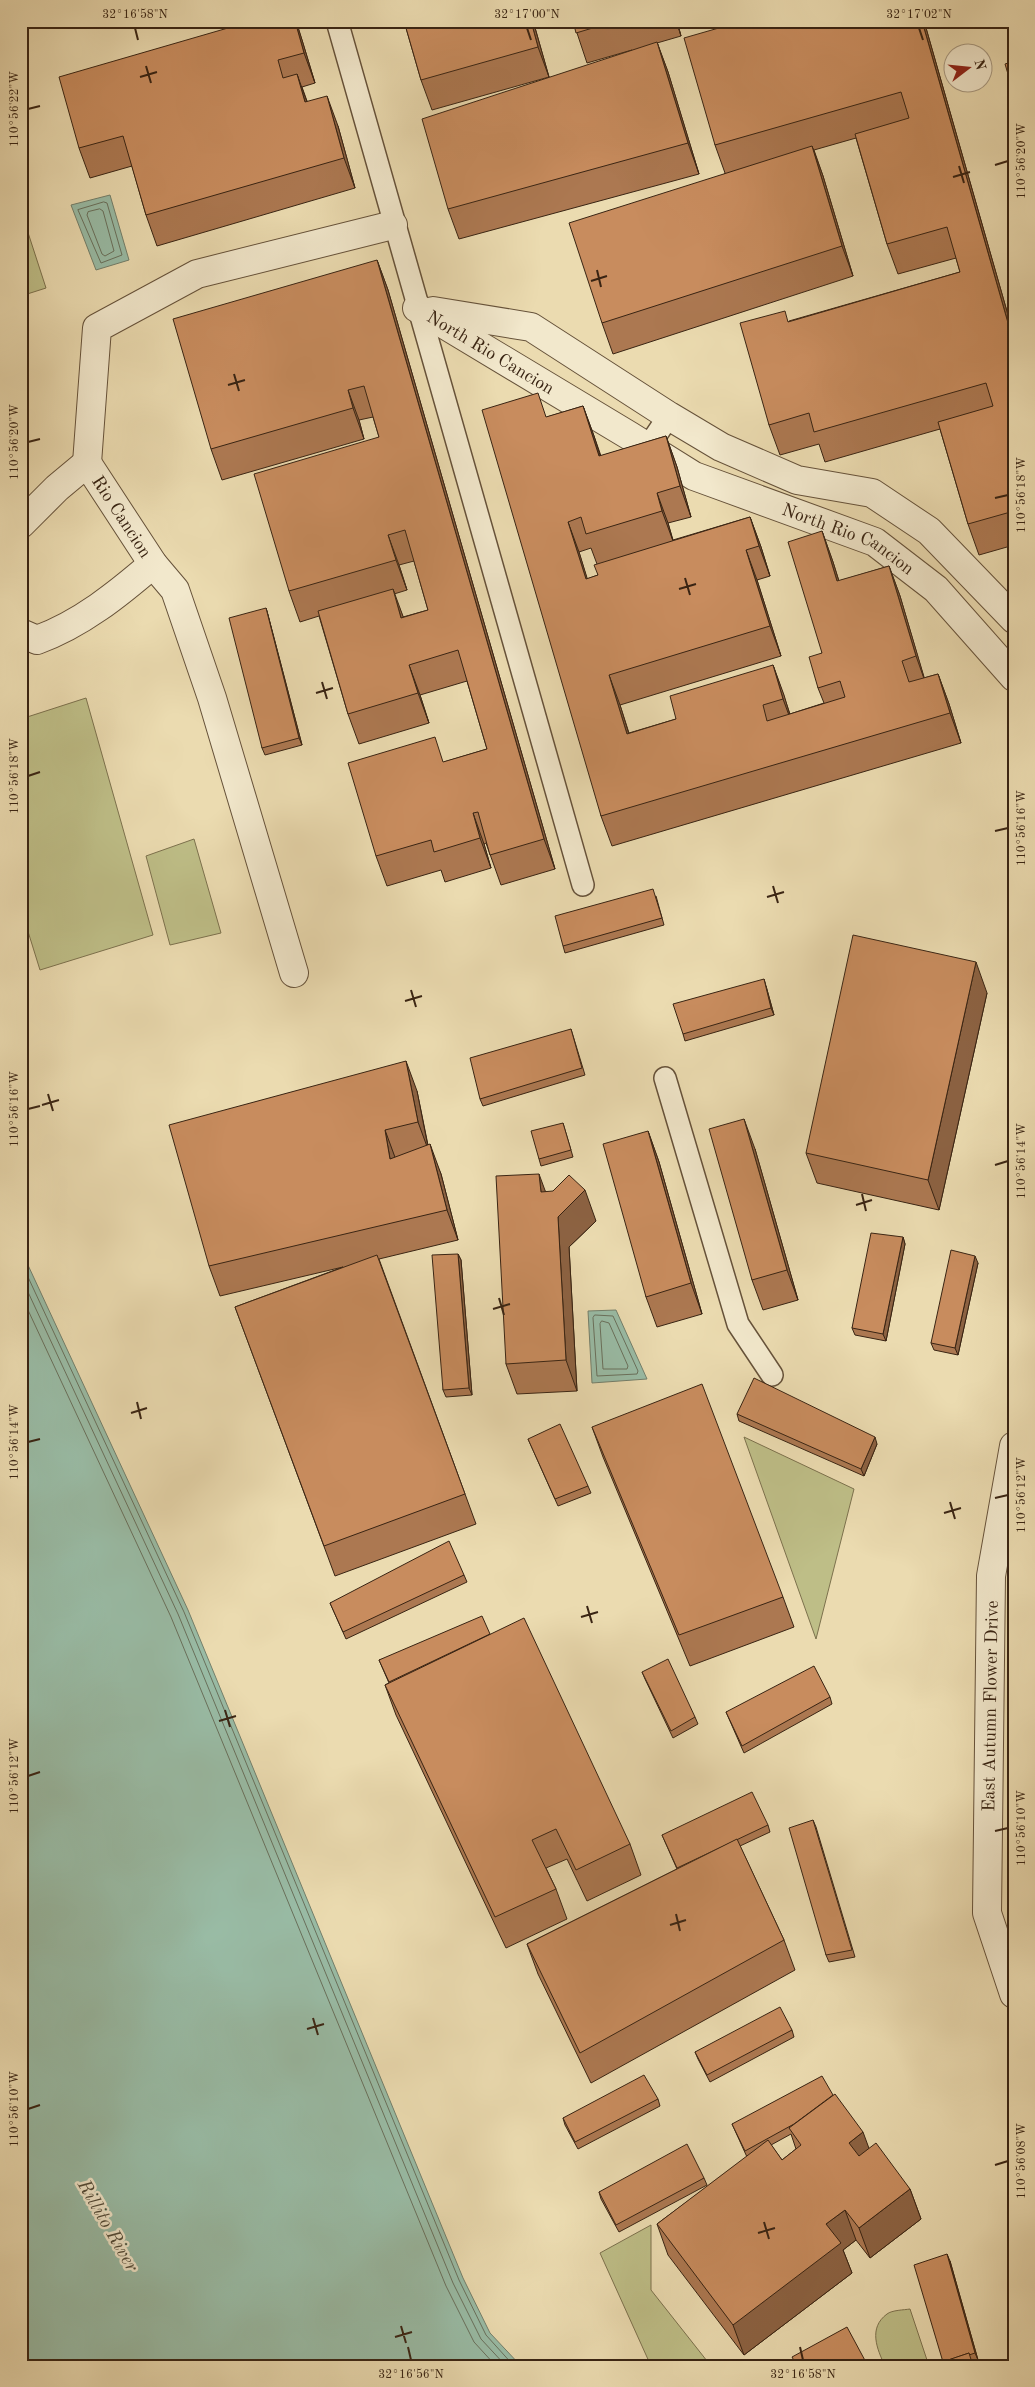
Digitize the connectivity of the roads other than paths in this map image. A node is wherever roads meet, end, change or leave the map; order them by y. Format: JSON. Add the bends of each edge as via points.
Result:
{"nodes":[{"id":1,"x":336,"y":21,"type":"edge"},
{"id":2,"x":393,"y":225,"type":"junction"},
{"id":3,"x":417,"y":308,"type":"junction"},
{"id":4,"x":668,"y":416,"type":"junction"},
{"id":5,"x":648,"y":447,"type":"junction"},
{"id":6,"x":87,"y":463,"type":"junction"},
{"id":7,"x":21,"y":524,"type":"edge"},
{"id":8,"x":153,"y":564,"type":"junction"},
{"id":9,"x":1014,"y":619,"type":"edge"},
{"id":10,"x":21,"y":633,"type":"edge"},
{"id":11,"x":1014,"y":677,"type":"edge"},
{"id":12,"x":583,"y":885,"type":"dead end"},
{"id":13,"x":294,"y":973,"type":"dead end"},
{"id":14,"x":665,"y":1078,"type":"dead end"},
{"id":15,"x":772,"y":1375,"type":"dead end"},
{"id":16,"x":1014,"y":1446,"type":"edge"},
{"id":17,"x":1014,"y":1994,"type":"edge"}],
"edges":[{"from":1,"to":2,"type":"lane"},
{"from":2,"to":3,"type":"lane"},
{"from":2,"to":6,"type":"street","via":[[197,274],[97,328]]},
{"from":3,"to":4,"type":"street","name":"North Rio Cancion","via":[[531,327]]},
{"from":3,"to":5,"type":"street","name":"North Rio Cancion"},
{"from":3,"to":12,"type":"lane"},
{"from":4,"to":5,"type":"lane"},
{"from":4,"to":9,"type":"street","name":"North Rio Cancion","via":[[721,447],[796,480],[872,493],[929,531]]},
{"from":5,"to":11,"type":"street","name":"North Rio Cancion","via":[[694,476],[875,542],[936,589]]},
{"from":6,"to":7,"type":"street","name":"Rio Cancion","via":[[56,488]]},
{"from":6,"to":8,"type":"street","name":"Rio Cancion"},
{"from":8,"to":10,"type":"street","name":"Rio Cancion","via":[[121,591],[63,631],[37,640]]},
{"from":8,"to":13,"type":"street","via":[[176,590],[212,698]]},
{"from":14,"to":15,"type":"lane","via":[[738,1324]]},
{"from":16,"to":17,"type":"street","name":"East Autumn Flower Drive","via":[[992,1576],[987,1914]]}]}
